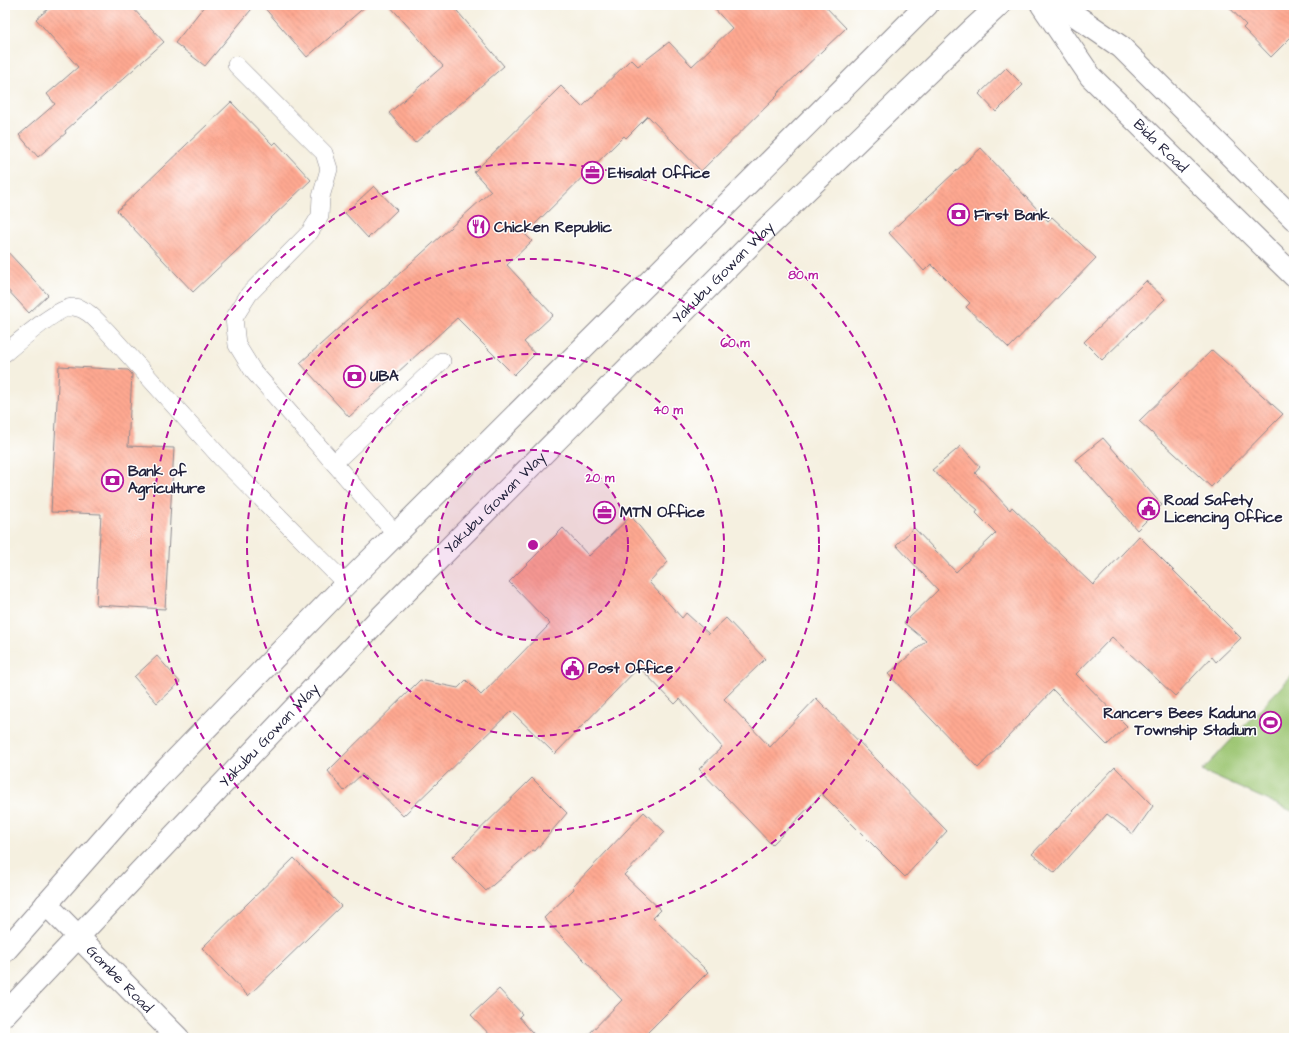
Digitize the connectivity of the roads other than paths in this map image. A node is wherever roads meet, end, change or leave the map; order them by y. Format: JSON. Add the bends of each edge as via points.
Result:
{"nodes":[{"id":1,"x":927,"y":5,"type":"edge"},
{"id":2,"x":999,"y":5,"type":"edge"},
{"id":3,"x":1042,"y":5,"type":"edge"},
{"id":4,"x":1060,"y":5,"type":"edge"},
{"id":5,"x":236,"y":65,"type":"dead end"},
{"id":6,"x":1294,"y":219,"type":"edge"},
{"id":7,"x":1294,"y":276,"type":"edge"},
{"id":8,"x":5,"y":353,"type":"edge"},
{"id":9,"x":442,"y":362,"type":"dead end"},
{"id":10,"x":334,"y":463,"type":"junction"},
{"id":11,"x":396,"y":534,"type":"junction"},
{"id":12,"x":346,"y":584,"type":"junction"},
{"id":13,"x":46,"y":904,"type":"junction"},
{"id":14,"x":78,"y":937,"type":"junction"},
{"id":15,"x":5,"y":951,"type":"edge"},
{"id":16,"x":5,"y":1014,"type":"edge"},
{"id":17,"x":178,"y":1038,"type":"edge"}],
"edges":[{"from":1,"to":11,"type":"street"},
{"from":2,"to":14,"type":"street","name":"Yakubu Gowan Way","via":[[760,235],[383,616]]},
{"from":3,"to":7,"type":"street","name":"Bida Road","via":[[1091,77]]},
{"from":4,"to":6,"type":"street","via":[[1122,47]]},
{"from":5,"to":10,"type":"lane","via":[[324,153],[329,170],[321,197],[320,216],[310,232],[249,294],[234,318],[237,345],[253,371]]},
{"from":8,"to":12,"type":"lane","via":[[58,311],[72,306],[88,311],[221,458]]},
{"from":9,"to":10,"type":"lane"},
{"from":10,"to":11,"type":"lane"},
{"from":11,"to":12,"type":"street"},
{"from":12,"to":13,"type":"street","via":[[155,780]]},
{"from":13,"to":14,"type":"street","name":"Gombe Road"},
{"from":13,"to":15,"type":"street"},
{"from":14,"to":16,"type":"street","name":"Yakubu Gowan Way"},
{"from":14,"to":17,"type":"street","name":"Gombe Road"}]}
